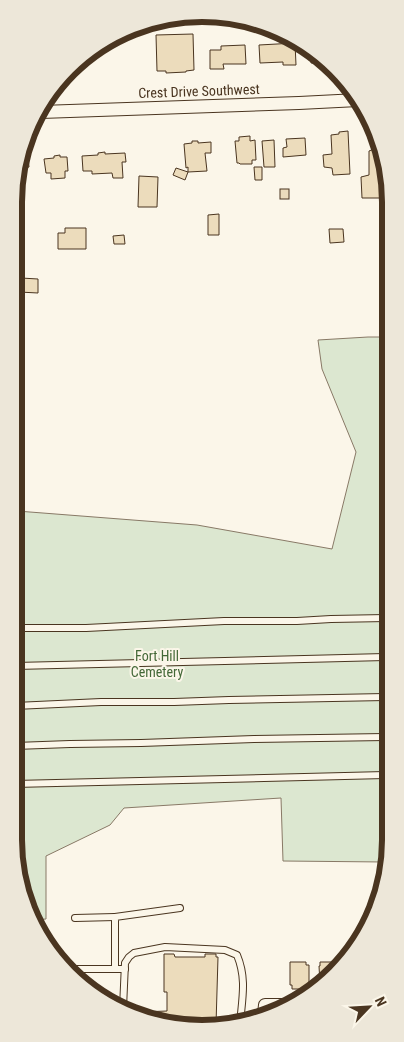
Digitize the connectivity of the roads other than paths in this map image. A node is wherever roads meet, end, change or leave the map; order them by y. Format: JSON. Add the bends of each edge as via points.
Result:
{"nodes":[{"id":1,"x":350,"y":100,"type":"edge"},
{"id":2,"x":47,"y":112,"type":"edge"},
{"id":3,"x":382,"y":618,"type":"edge"},
{"id":4,"x":22,"y":628,"type":"edge"},
{"id":5,"x":382,"y":657,"type":"edge"},
{"id":6,"x":22,"y":666,"type":"edge"},
{"id":7,"x":382,"y":697,"type":"edge"},
{"id":8,"x":22,"y":706,"type":"edge"},
{"id":9,"x":382,"y":737,"type":"edge"},
{"id":10,"x":22,"y":746,"type":"edge"},
{"id":11,"x":382,"y":775,"type":"edge"},
{"id":12,"x":22,"y":784,"type":"edge"},
{"id":13,"x":180,"y":908,"type":"dead end"},
{"id":14,"x":115,"y":917,"type":"junction"},
{"id":15,"x":74,"y":918,"type":"dead end"},
{"id":16,"x":77,"y":969,"type":"edge"},
{"id":17,"x":115,"y":969,"type":"junction"},
{"id":18,"x":125,"y":970,"type":"junction"},
{"id":19,"x":123,"y":1001,"type":"edge"},
{"id":20,"x":241,"y":1015,"type":"edge"}],
"edges":[{"from":1,"to":2,"type":"street","name":"Crest Drive Southwest"},
{"from":3,"to":4,"type":"lane"},
{"from":5,"to":6,"type":"lane"},
{"from":7,"to":8,"type":"lane"},
{"from":9,"to":10,"type":"lane"},
{"from":11,"to":12,"type":"lane"},
{"from":13,"to":14,"type":"lane"},
{"from":14,"to":15,"type":"lane"},
{"from":14,"to":17,"type":"lane"},
{"from":16,"to":17,"type":"lane"},
{"from":17,"to":18,"type":"lane"},
{"from":18,"to":19,"type":"lane"},
{"from":18,"to":20,"type":"lane","via":[[125,963],[134,953],[165,947],[225,950],[236,955],[241,966],[244,981]]}]}
